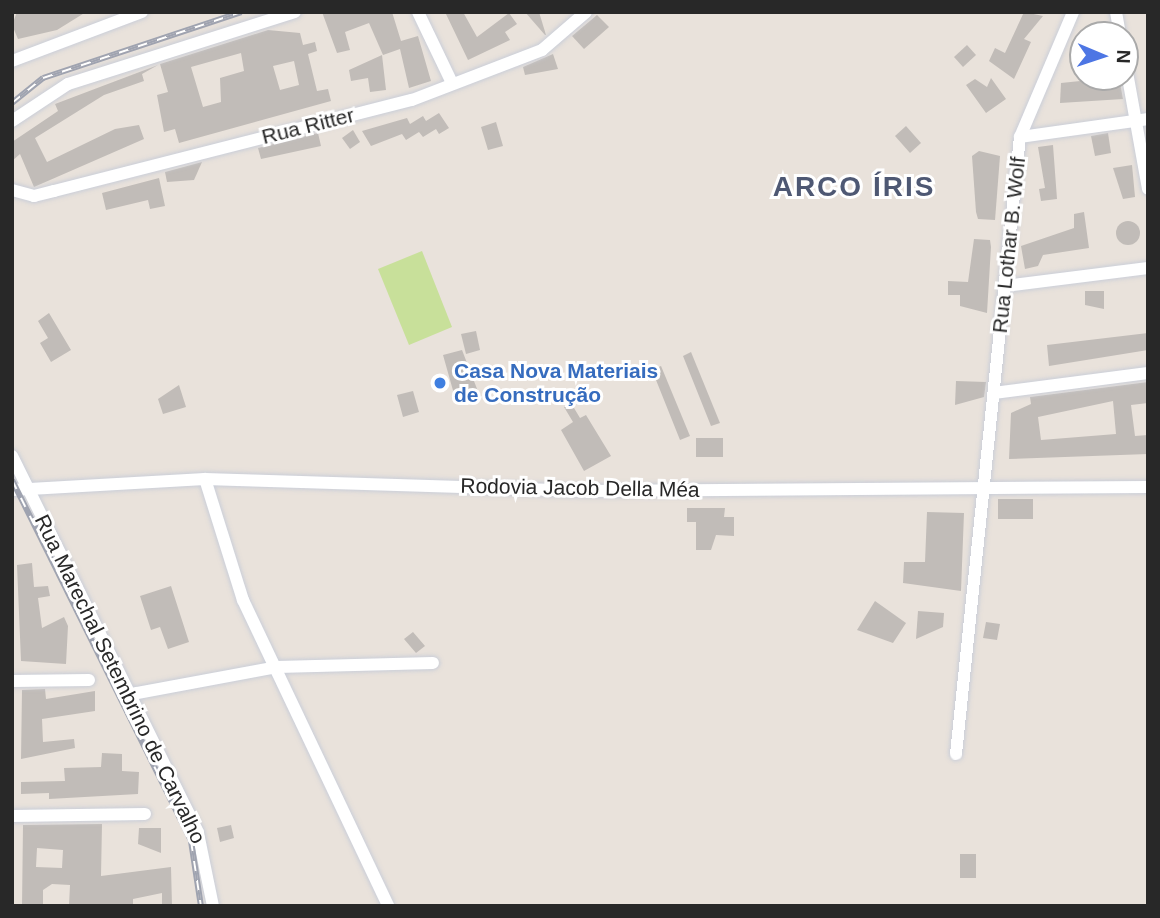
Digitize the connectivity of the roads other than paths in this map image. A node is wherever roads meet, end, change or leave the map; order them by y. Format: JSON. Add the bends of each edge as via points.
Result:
{"nodes":[{"id":1,"x":142,"y":12,"type":"edge"},
{"id":2,"x":295,"y":12,"type":"edge"},
{"id":3,"x":418,"y":12,"type":"edge"},
{"id":4,"x":1073,"y":12,"type":"edge"},
{"id":5,"x":128,"y":14,"type":"edge"},
{"id":6,"x":580,"y":14,"type":"edge"},
{"id":7,"x":12,"y":61,"type":"edge"},
{"id":8,"x":452,"y":83,"type":"junction"},
{"id":9,"x":1134,"y":91,"type":"edge"},
{"id":10,"x":1142,"y":120,"type":"edge"},
{"id":11,"x":12,"y":121,"type":"edge"},
{"id":12,"x":1020,"y":137,"type":"junction"},
{"id":13,"x":1148,"y":189,"type":"edge"},
{"id":14,"x":12,"y":190,"type":"edge"},
{"id":15,"x":1148,"y":268,"type":"edge"},
{"id":16,"x":1005,"y":286,"type":"junction"},
{"id":17,"x":1148,"y":373,"type":"edge"},
{"id":18,"x":994,"y":393,"type":"junction"},
{"id":19,"x":12,"y":456,"type":"edge"},
{"id":20,"x":205,"y":479,"type":"junction"},
{"id":21,"x":985,"y":487,"type":"junction"},
{"id":22,"x":1148,"y":487,"type":"edge"},
{"id":23,"x":12,"y":490,"type":"edge"},
{"id":24,"x":28,"y":490,"type":"junction"},
{"id":25,"x":433,"y":663,"type":"dead end"},
{"id":26,"x":277,"y":667,"type":"junction"},
{"id":27,"x":89,"y":680,"type":"dead end"},
{"id":28,"x":12,"y":681,"type":"edge"},
{"id":29,"x":132,"y":694,"type":"junction"},
{"id":30,"x":956,"y":754,"type":"dead end"},
{"id":31,"x":145,"y":814,"type":"dead end"},
{"id":32,"x":12,"y":816,"type":"edge"},
{"id":33,"x":213,"y":906,"type":"edge"},
{"id":34,"x":388,"y":906,"type":"edge"}],
"edges":[{"from":1,"to":5,"type":"street"},
{"from":2,"to":11,"type":"street","via":[[68,84]]},
{"from":3,"to":8,"type":"street"},
{"from":4,"to":12,"type":"street","name":"Rua Lothar B. Wolf"},
{"from":5,"to":7,"type":"street"},
{"from":6,"to":8,"type":"street","name":"Rua Ritter","via":[[542,50]]},
{"from":8,"to":14,"type":"street","name":"Rua Ritter","via":[[412,100],[79,186],[34,196]]},
{"from":9,"to":10,"type":"street"},
{"from":10,"to":12,"type":"street"},
{"from":10,"to":13,"type":"street"},
{"from":12,"to":16,"type":"street","name":"Rua Lothar B. Wolf"},
{"from":15,"to":16,"type":"street"},
{"from":16,"to":18,"type":"street","name":"Rua Lothar B. Wolf"},
{"from":17,"to":18,"type":"street"},
{"from":18,"to":21,"type":"street","name":"Rua Lothar B. Wolf"},
{"from":19,"to":24,"type":"street","name":"Rua Marechal Setembrino de Carvalho"},
{"from":20,"to":21,"type":"street","name":"Rodovia Jacob Della Méa","via":[[587,491]]},
{"from":20,"to":24,"type":"street","name":"Rodovia Jacob Della Méa"},
{"from":20,"to":26,"type":"street","via":[[243,600]]},
{"from":21,"to":22,"type":"street","name":"Rodovia Jacob Della Méa"},
{"from":21,"to":30,"type":"street","name":"Rua Lothar B. Wolf"},
{"from":23,"to":24,"type":"street","name":"Rodovia Jacob Della Méa"},
{"from":24,"to":29,"type":"street","name":"Rua Marechal Setembrino de Carvalho"},
{"from":25,"to":26,"type":"street"},
{"from":26,"to":29,"type":"street"},
{"from":26,"to":34,"type":"street"},
{"from":27,"to":28,"type":"street"},
{"from":29,"to":33,"type":"street","name":"Rua Marechal Setembrino de Carvalho","via":[[198,833]]},
{"from":31,"to":32,"type":"street"}]}
